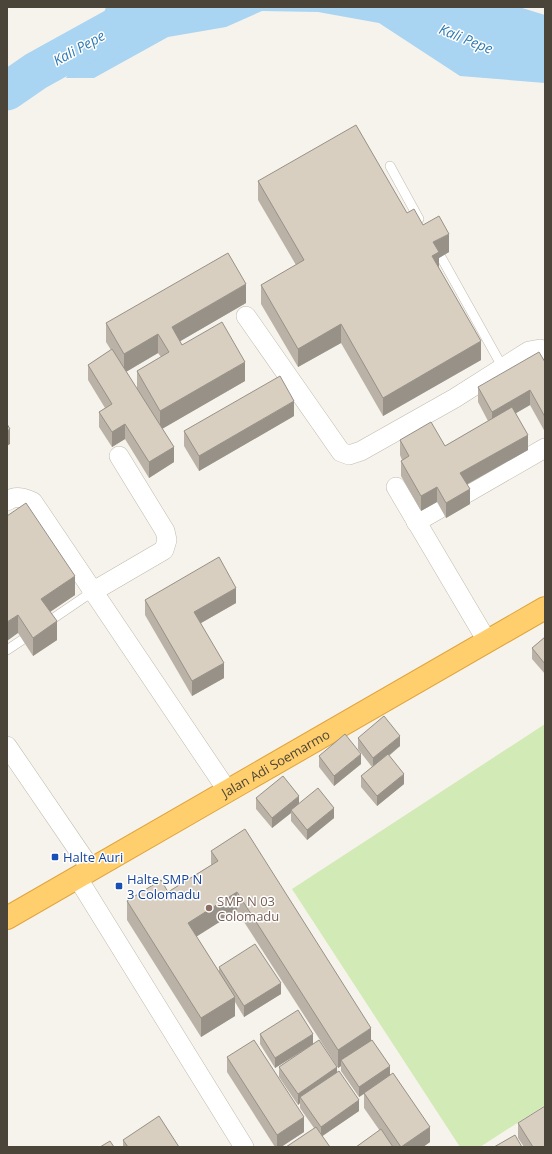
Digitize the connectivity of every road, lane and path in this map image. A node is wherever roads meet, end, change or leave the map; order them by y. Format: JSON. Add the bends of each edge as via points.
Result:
{"nodes":[{"id":1,"x":390,"y":166,"type":"dead end"},
{"id":2,"x":424,"y":226,"type":"edge"},
{"id":3,"x":441,"y":257,"type":"edge"},
{"id":4,"x":246,"y":316,"type":"dead end"},
{"id":5,"x":545,"y":351,"type":"edge"},
{"id":6,"x":503,"y":368,"type":"junction"},
{"id":7,"x":545,"y":448,"type":"edge"},
{"id":8,"x":119,"y":456,"type":"dead end"},
{"id":9,"x":396,"y":487,"type":"dead end"},
{"id":10,"x":465,"y":494,"type":"edge"},
{"id":11,"x":7,"y":501,"type":"edge"},
{"id":12,"x":439,"y":508,"type":"edge"},
{"id":13,"x":416,"y":522,"type":"junction"},
{"id":14,"x":92,"y":592,"type":"junction"},
{"id":15,"x":545,"y":608,"type":"edge"},
{"id":16,"x":45,"y":624,"type":"edge"},
{"id":17,"x":22,"y":640,"type":"edge"},
{"id":18,"x":487,"y":641,"type":"junction"},
{"id":19,"x":7,"y":650,"type":"edge"},
{"id":20,"x":7,"y":746,"type":"edge"},
{"id":21,"x":227,"y":790,"type":"junction"},
{"id":22,"x":84,"y":873,"type":"junction"},
{"id":23,"x":7,"y":918,"type":"edge"},
{"id":24,"x":236,"y":1144,"type":"edge"}],
"edges":[{"from":1,"to":2,"type":"lane"},
{"from":3,"to":6,"type":"lane"},
{"from":4,"to":6,"type":"street","via":[[341,452],[349,455],[361,451]]},
{"from":5,"to":6,"type":"street","via":[[529,351]]},
{"from":7,"to":10,"type":"street"},
{"from":8,"to":14,"type":"street","via":[[165,532],[167,540],[164,550]]},
{"from":9,"to":13,"type":"street"},
{"from":11,"to":14,"type":"street","via":[[23,497],[32,502]]},
{"from":12,"to":13,"type":"street"},
{"from":13,"to":18,"type":"street"},
{"from":14,"to":16,"type":"lane"},
{"from":14,"to":21,"type":"street"},
{"from":15,"to":18,"type":"highway","name":"Jalan Adi Soemarmo"},
{"from":17,"to":19,"type":"lane"},
{"from":18,"to":21,"type":"highway","name":"Jalan Adi Soemarmo"},
{"from":20,"to":22,"type":"street"},
{"from":21,"to":22,"type":"highway","name":"Jalan Adi Soemarmo"},
{"from":22,"to":23,"type":"highway","name":"Jalan Adi Soemarmo"},
{"from":22,"to":24,"type":"street"}]}
